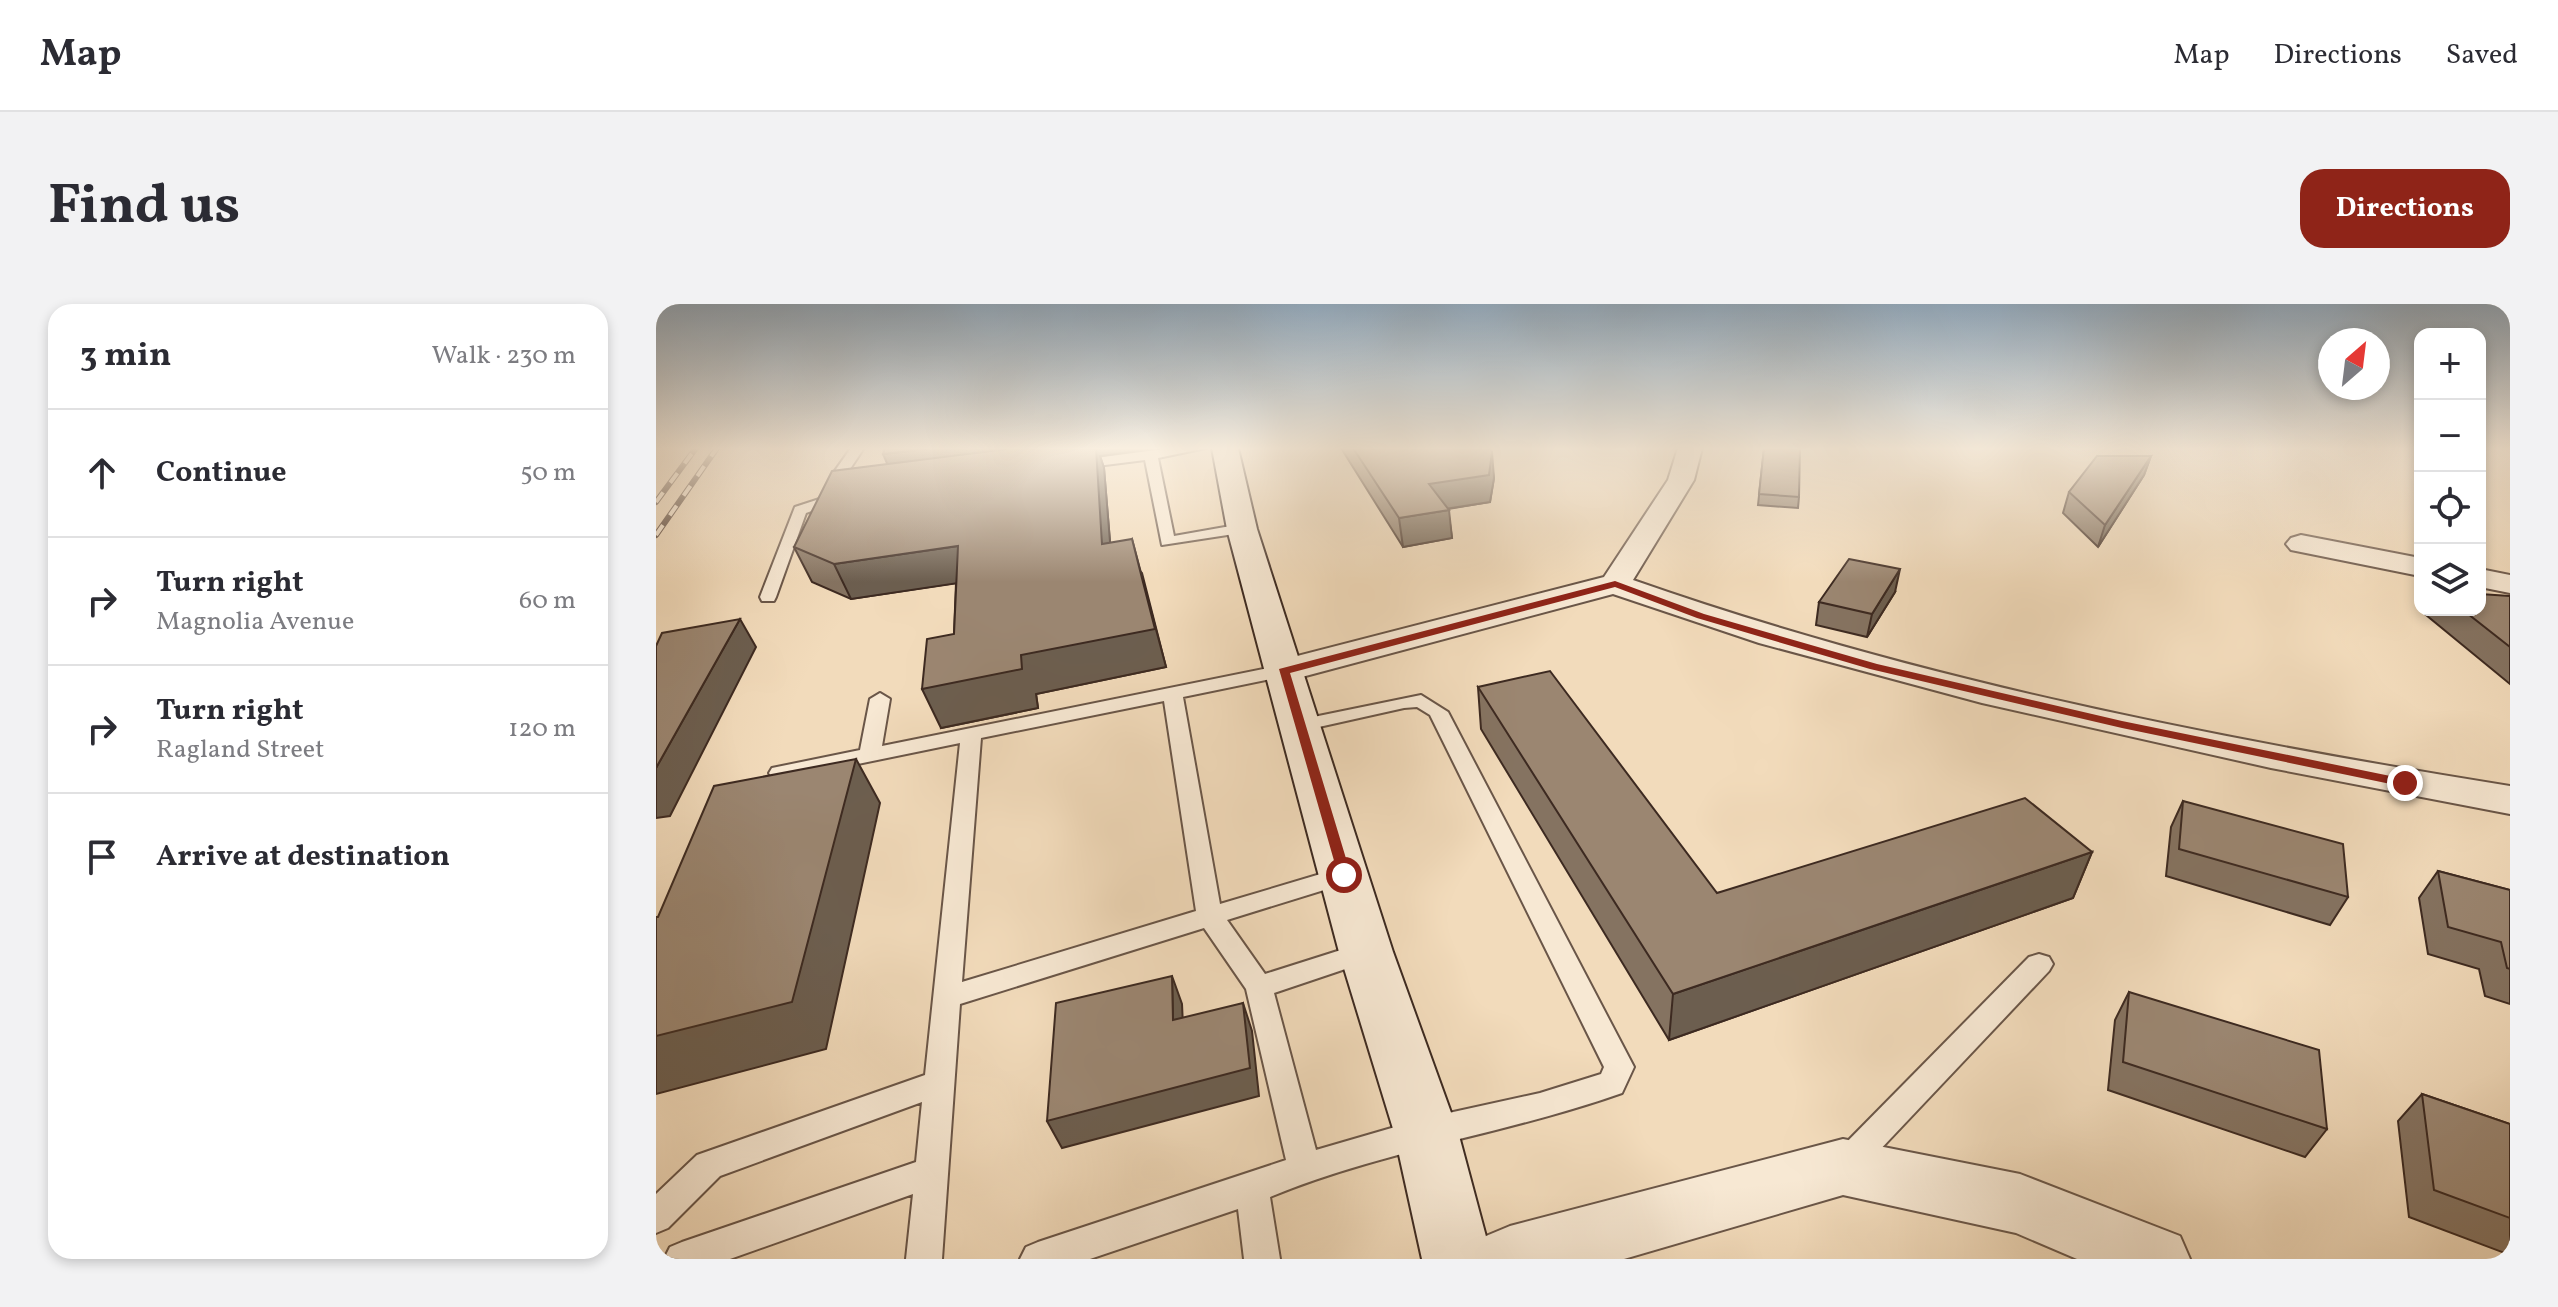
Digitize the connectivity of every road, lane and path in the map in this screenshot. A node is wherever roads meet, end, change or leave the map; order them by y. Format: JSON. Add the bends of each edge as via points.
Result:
{"nodes":[{"id":1,"x":853,"y":493,"type":"edge"},
{"id":2,"x":1158,"y":493,"type":"edge"},
{"id":3,"x":1234,"y":493,"type":"edge"},
{"id":4,"x":1673,"y":493,"type":"edge"},
{"id":5,"x":1242,"y":529,"type":"junction"},
{"id":6,"x":2301,"y":544,"type":"dead end"},
{"id":7,"x":2414,"y":566,"type":"edge"},
{"id":8,"x":2486,"y":579,"type":"edge"},
{"id":9,"x":1615,"y":584,"type":"junction"},
{"id":10,"x":2510,"y":584,"type":"edge"},
{"id":11,"x":768,"y":597,"type":"dead end"},
{"id":12,"x":1283,"y":671,"type":"junction"},
{"id":13,"x":1173,"y":694,"type":"junction"},
{"id":14,"x":880,"y":699,"type":"dead end"},
{"id":15,"x":1301,"y":725,"type":"junction"},
{"id":16,"x":971,"y":734,"type":"junction"},
{"id":17,"x":870,"y":755,"type":"junction"},
{"id":18,"x":780,"y":773,"type":"edge"},
{"id":19,"x":2510,"y":800,"type":"edge"},
{"id":20,"x":1344,"y":875,"type":"junction"},
{"id":21,"x":1209,"y":915,"type":"junction"},
{"id":22,"x":1366,"y":952,"type":"junction"},
{"id":23,"x":2039,"y":964,"type":"dead end"},
{"id":24,"x":1259,"y":987,"type":"junction"},
{"id":25,"x":947,"y":997,"type":"junction"},
{"id":26,"x":939,"y":1083,"type":"junction"},
{"id":27,"x":1426,"y":1132,"type":"junction"},
{"id":28,"x":1843,"y":1167,"type":"junction"},
{"id":29,"x":1304,"y":1168,"type":"junction"},
{"id":30,"x":932,"y":1172,"type":"junction"},
{"id":31,"x":1252,"y":1189,"type":"junction"},
{"id":32,"x":656,"y":1217,"type":"edge"},
{"id":33,"x":682,"y":1259,"type":"edge"},
{"id":34,"x":924,"y":1259,"type":"edge"},
{"id":35,"x":1038,"y":1259,"type":"edge"},
{"id":36,"x":1262,"y":1259,"type":"edge"},
{"id":37,"x":1457,"y":1259,"type":"edge"},
{"id":38,"x":1510,"y":1259,"type":"edge"},
{"id":39,"x":2156,"y":1259,"type":"edge"}],
"edges":[{"from":1,"to":11,"type":"lane","via":[[800,510]]},
{"from":2,"to":5,"type":"lane","via":[[1167,542]]},
{"from":3,"to":5,"type":"main road"},
{"from":4,"to":9,"type":"street"},
{"from":5,"to":12,"type":"main road"},
{"from":6,"to":7,"type":"street"},
{"from":8,"to":10,"type":"street"},
{"from":9,"to":12,"type":"street"},
{"from":9,"to":19,"type":"street","via":[[1701,616],[1889,670],[2122,725]]},
{"from":12,"to":13,"type":"lane"},
{"from":12,"to":15,"type":"main road"},
{"from":13,"to":16,"type":"lane"},
{"from":13,"to":21,"type":"lane"},
{"from":14,"to":17,"type":"lane"},
{"from":15,"to":20,"type":"main road"},
{"from":15,"to":27,"type":"lane","via":[[1404,702],[1421,701],[1438,712],[1619,1067],[1611,1084]]},
{"from":16,"to":17,"type":"lane"},
{"from":16,"to":25,"type":"lane"},
{"from":17,"to":18,"type":"lane"},
{"from":20,"to":21,"type":"lane"},
{"from":20,"to":22,"type":"main road"},
{"from":21,"to":24,"type":"lane"},
{"from":21,"to":25,"type":"lane"},
{"from":22,"to":24,"type":"lane"},
{"from":22,"to":27,"type":"main road"},
{"from":23,"to":28,"type":"lane"},
{"from":24,"to":29,"type":"lane"},
{"from":25,"to":26,"type":"lane"},
{"from":26,"to":30,"type":"lane"},
{"from":26,"to":32,"type":"lane","via":[[709,1165]]},
{"from":27,"to":29,"type":"lane"},
{"from":27,"to":37,"type":"main road"},
{"from":28,"to":38,"type":"street"},
{"from":28,"to":39,"type":"street","via":[[2020,1204]]},
{"from":29,"to":31,"type":"lane"},
{"from":30,"to":33,"type":"lane"},
{"from":30,"to":34,"type":"lane"},
{"from":31,"to":35,"type":"lane"},
{"from":31,"to":36,"type":"lane"}]}
